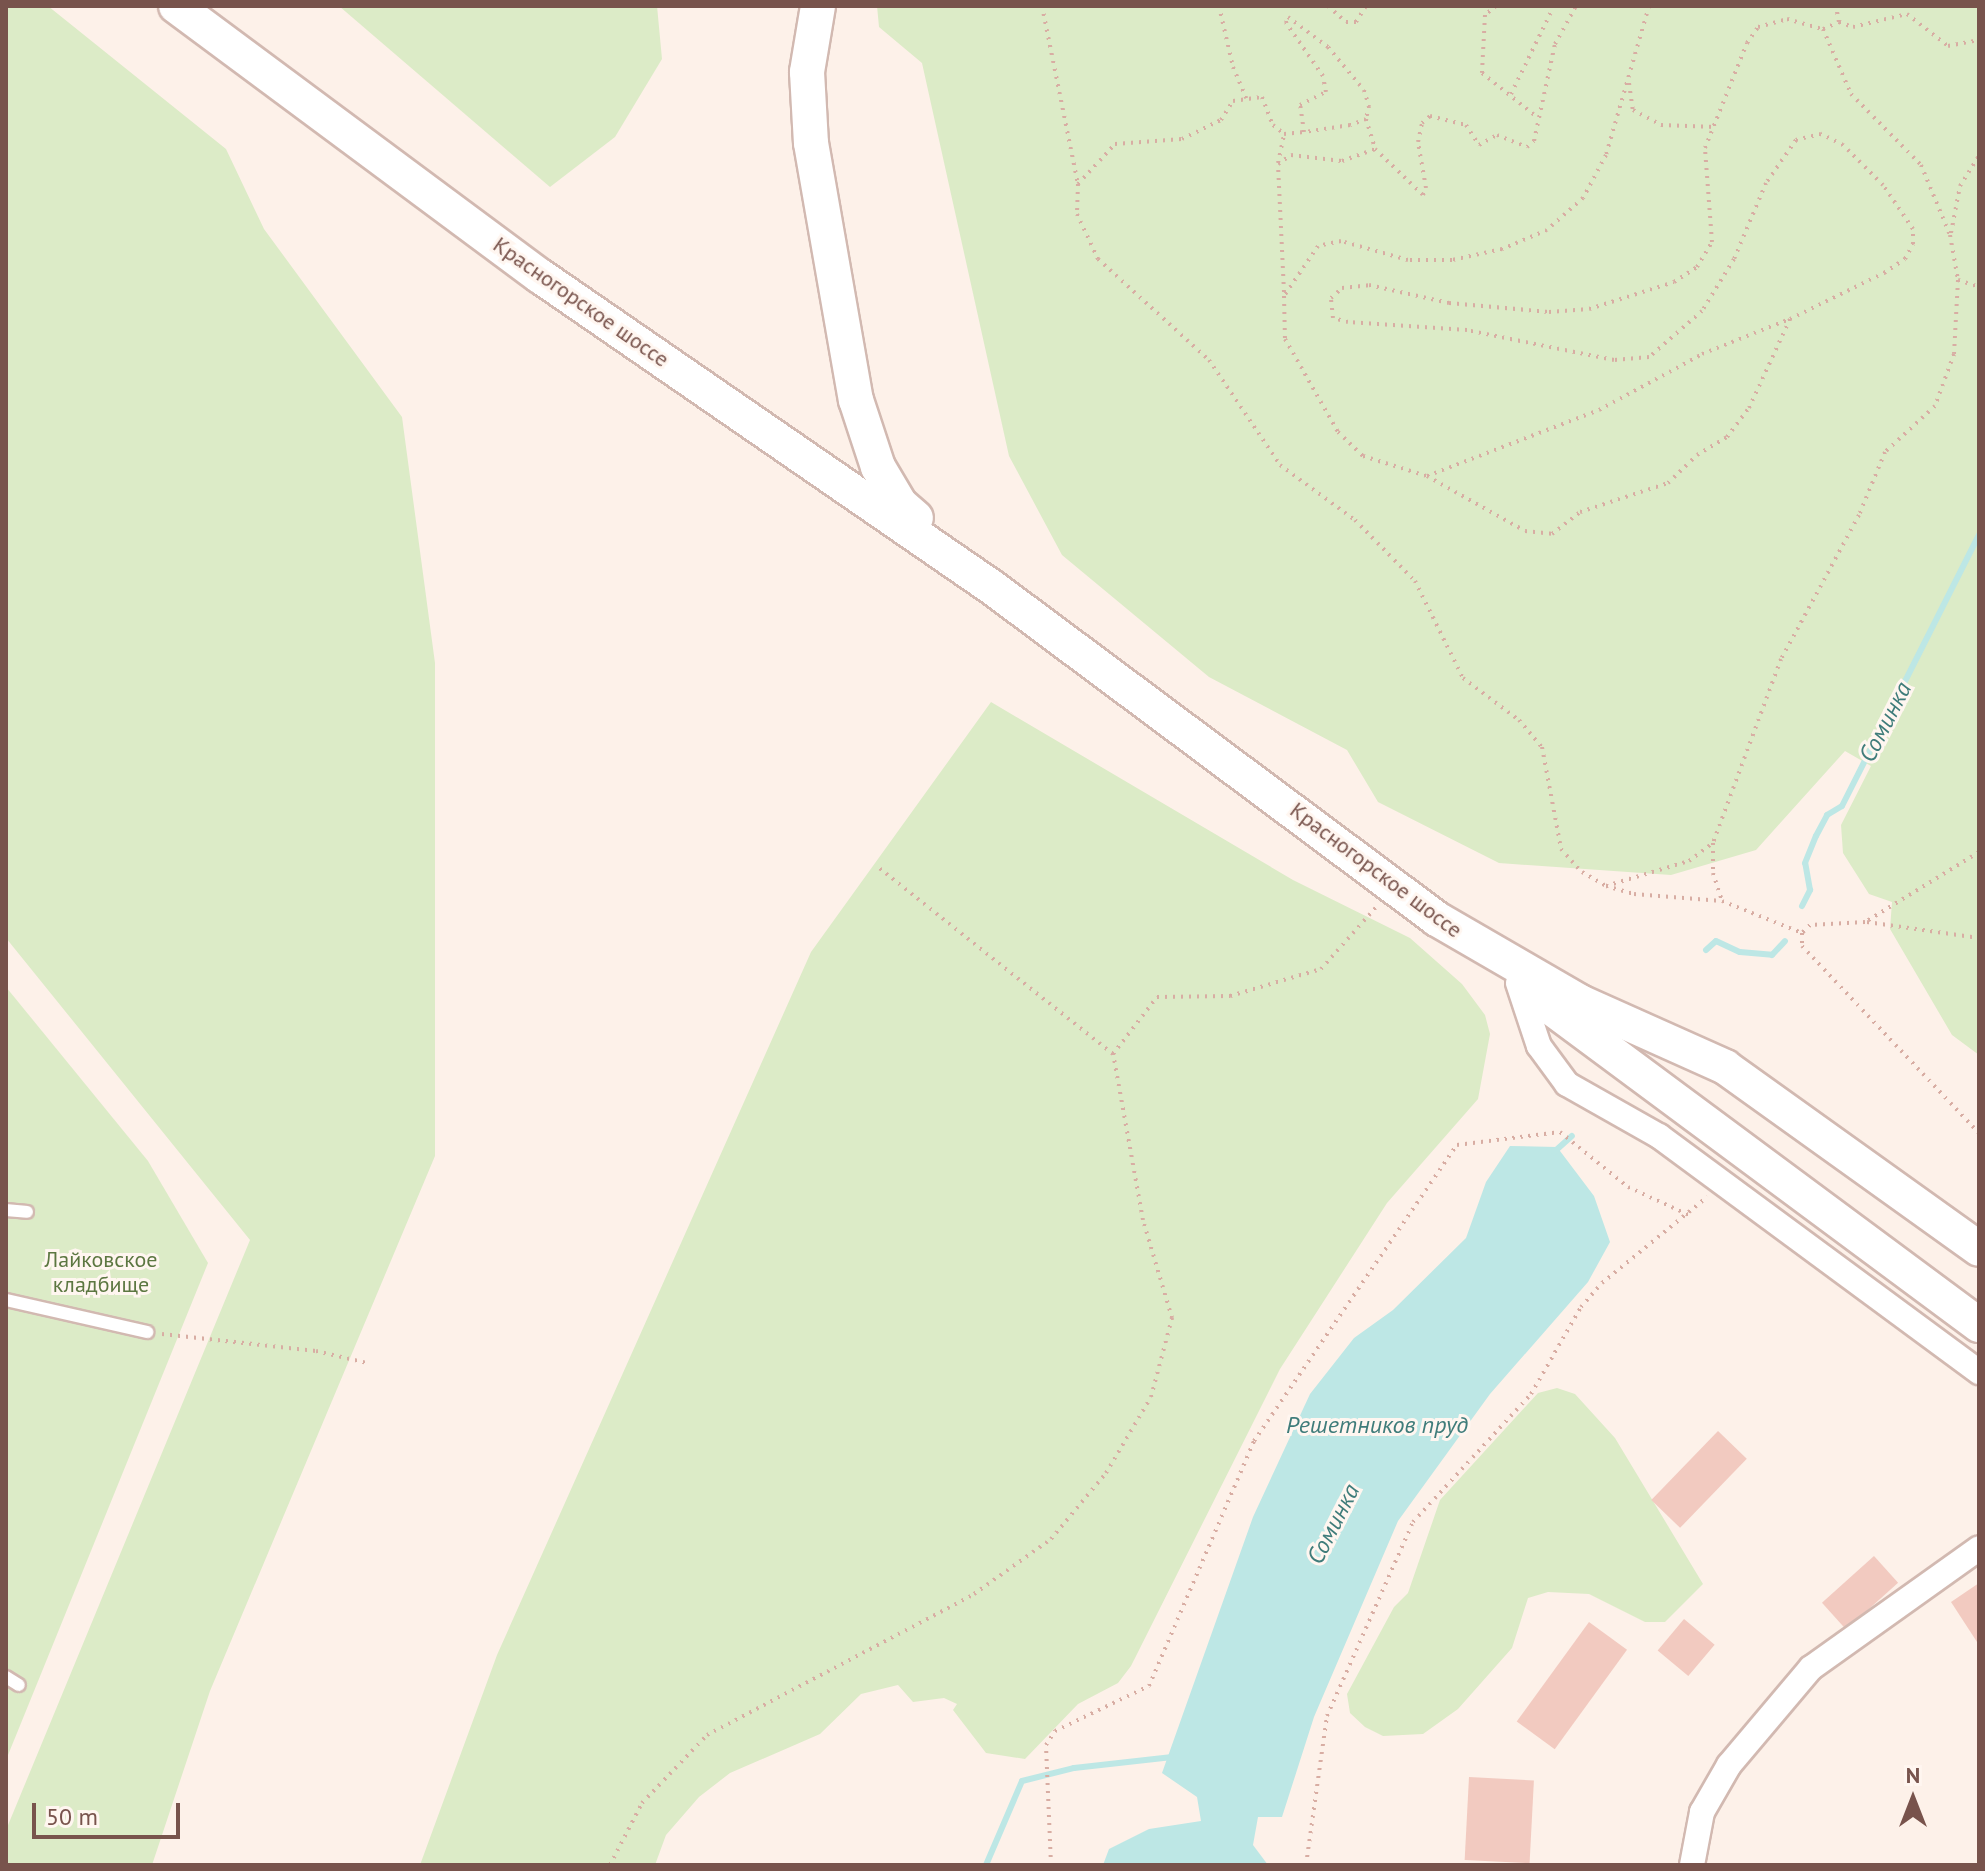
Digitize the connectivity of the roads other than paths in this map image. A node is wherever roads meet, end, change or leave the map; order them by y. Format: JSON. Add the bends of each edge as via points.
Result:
{"nodes":[{"id":1,"x":176,"y":6,"type":"edge"},
{"id":2,"x":818,"y":6,"type":"edge"},
{"id":3,"x":878,"y":467,"type":"junction"},
{"id":4,"x":840,"y":479,"type":"junction"},
{"id":5,"x":993,"y":588,"type":"junction"},
{"id":6,"x":1437,"y":919,"type":"junction"},
{"id":7,"x":1518,"y":983,"type":"junction"},
{"id":8,"x":6,"y":1210,"type":"edge"},
{"id":9,"x":27,"y":1212,"type":"dead end"},
{"id":10,"x":1979,"y":1249,"type":"edge"},
{"id":11,"x":6,"y":1300,"type":"edge"},
{"id":12,"x":1979,"y":1325,"type":"edge"},
{"id":13,"x":147,"y":1332,"type":"road end"},
{"id":14,"x":1979,"y":1372,"type":"edge"},
{"id":15,"x":1979,"y":1548,"type":"edge"},
{"id":16,"x":6,"y":1677,"type":"edge"},
{"id":17,"x":19,"y":1685,"type":"dead end"},
{"id":18,"x":1692,"y":1865,"type":"edge"}],
"edges":[{"from":1,"to":4,"type":"main road","name":"Красногорское шоссе","via":[[540,276]]},
{"from":2,"to":3,"type":"main road","name":"Красногорское шоссе","via":[[807,72],[811,143],[856,400]]},
{"from":3,"to":4,"type":"main road","via":[[857,482]]},
{"from":3,"to":5,"type":"main road","name":"Красногорское шоссе","via":[[900,504]]},
{"from":4,"to":5,"type":"main road","name":"Красногорское шоссе"},
{"from":5,"to":6,"type":"main road","name":"Красногорское шоссе"},
{"from":6,"to":7,"type":"main road"},
{"from":6,"to":10,"type":"main road","name":"Красногорское шоссе","via":[[1580,1002],[1742,1078]]},
{"from":7,"to":12,"type":"main road"},
{"from":7,"to":14,"type":"street","via":[[1539,1046],[1567,1084],[1651,1130]]},
{"from":8,"to":9,"type":"lane"},
{"from":11,"to":13,"type":"lane"},
{"from":15,"to":18,"type":"street","via":[[1811,1668],[1729,1765],[1702,1812]]},
{"from":16,"to":17,"type":"lane"}]}
